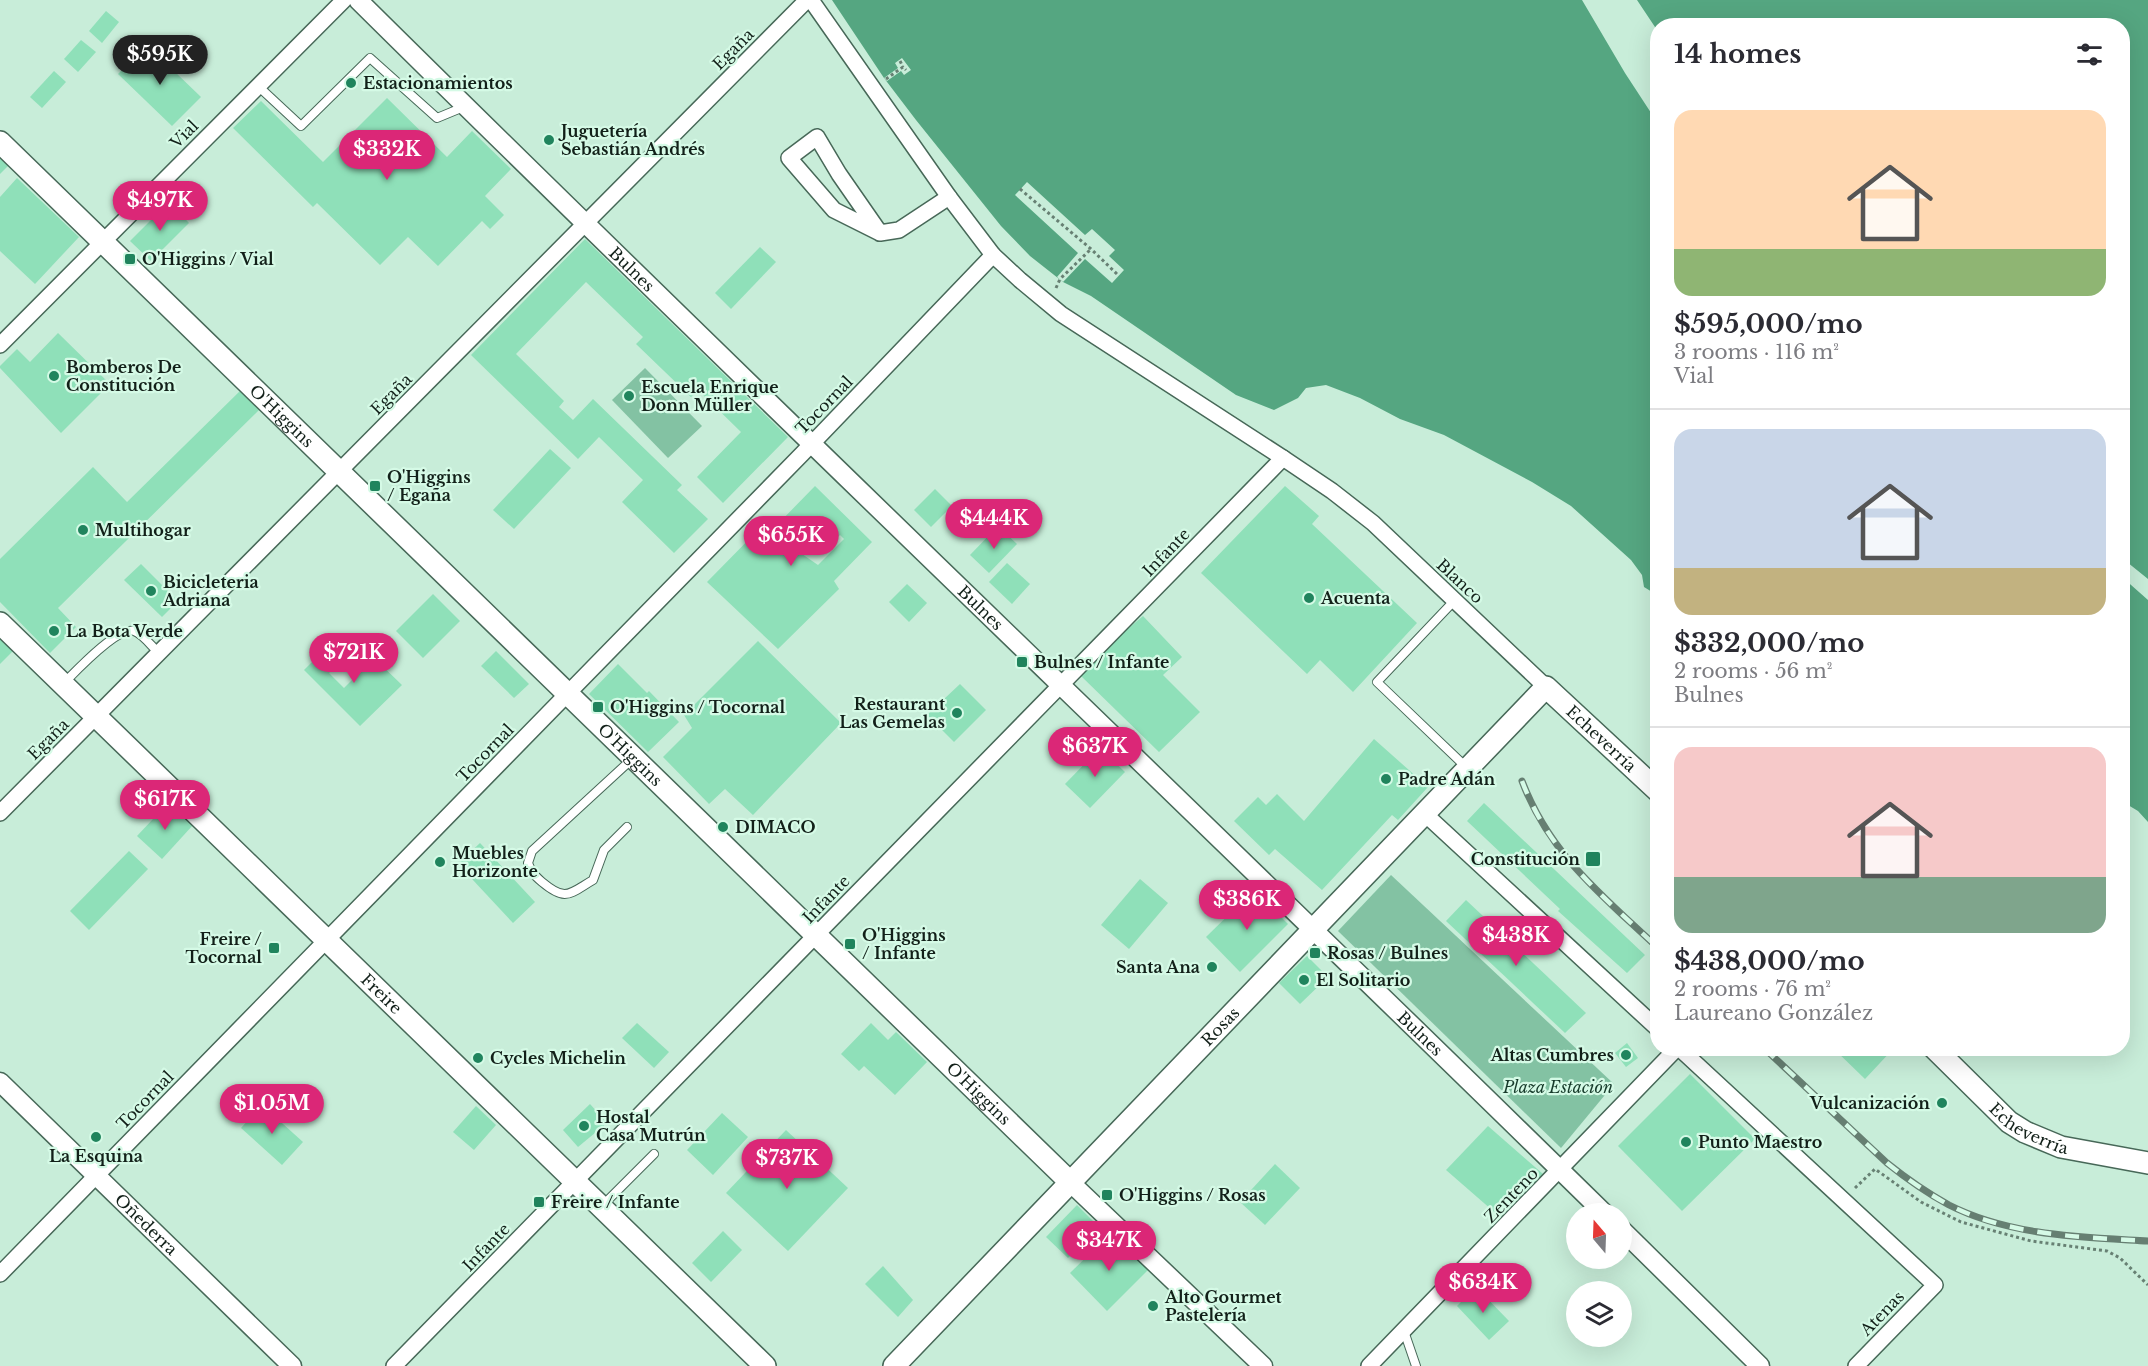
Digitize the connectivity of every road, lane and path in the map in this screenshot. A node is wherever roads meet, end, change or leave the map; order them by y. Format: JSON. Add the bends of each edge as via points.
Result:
{"nodes":[{"id":1,"x":344,"y":0,"type":"edge"},
{"id":2,"x":358,"y":0,"type":"edge"},
{"id":3,"x":809,"y":0,"type":"edge"},
{"id":4,"x":900,"y":61,"type":"dead end"},
{"id":5,"x":258,"y":86,"type":"junction"},
{"id":6,"x":872,"y":88,"type":"junction"},
{"id":7,"x":466,"y":106,"type":"junction"},
{"id":8,"x":0,"y":142,"type":"edge"},
{"id":9,"x":1020,"y":189,"type":"dead end"},
{"id":10,"x":948,"y":197,"type":"junction"},
{"id":11,"x":586,"y":223,"type":"junction"},
{"id":12,"x":880,"y":233,"type":"junction"},
{"id":13,"x":103,"y":242,"type":"junction"},
{"id":14,"x":1091,"y":249,"type":"junction"},
{"id":15,"x":993,"y":255,"type":"junction"},
{"id":16,"x":1119,"y":276,"type":"dead end"},
{"id":17,"x":1047,"y":302,"type":"junction"},
{"id":18,"x":0,"y":345,"type":"edge"},
{"id":19,"x":812,"y":444,"type":"junction"},
{"id":20,"x":1283,"y":458,"type":"junction"},
{"id":21,"x":339,"y":471,"type":"junction"},
{"id":22,"x":1455,"y":601,"type":"junction"},
{"id":23,"x":0,"y":623,"type":"edge"},
{"id":24,"x":159,"y":653,"type":"junction"},
{"id":25,"x":63,"y":684,"type":"junction"},
{"id":26,"x":1062,"y":684,"type":"junction"},
{"id":27,"x":1546,"y":687,"type":"junction"},
{"id":28,"x":568,"y":694,"type":"junction"},
{"id":29,"x":96,"y":716,"type":"junction"},
{"id":30,"x":633,"y":758,"type":"junction"},
{"id":31,"x":1468,"y":769,"type":"junction"},
{"id":32,"x":1650,"y":784,"type":"edge"},
{"id":33,"x":0,"y":813,"type":"edge"},
{"id":34,"x":1425,"y":814,"type":"junction"},
{"id":35,"x":627,"y":827,"type":"dead end"},
{"id":36,"x":1315,"y":929,"type":"junction"},
{"id":37,"x":816,"y":935,"type":"junction"},
{"id":38,"x":326,"y":940,"type":"junction"},
{"id":39,"x":1650,"y":1022,"type":"edge"},
{"id":40,"x":1670,"y":1056,"type":"edge"},
{"id":41,"x":1687,"y":1056,"type":"edge"},
{"id":42,"x":1943,"y":1056,"type":"edge"},
{"id":43,"x":0,"y":1082,"type":"edge"},
{"id":44,"x":654,"y":1154,"type":"dead end"},
{"id":45,"x":2148,"y":1163,"type":"edge"},
{"id":46,"x":1561,"y":1170,"type":"junction"},
{"id":47,"x":96,"y":1175,"type":"junction"},
{"id":48,"x":575,"y":1182,"type":"junction"},
{"id":49,"x":1071,"y":1183,"type":"junction"},
{"id":50,"x":1843,"y":1200,"type":"junction"},
{"id":51,"x":1594,"y":1203,"type":"edge"},
{"id":52,"x":601,"y":1207,"type":"junction"},
{"id":53,"x":1632,"y":1240,"type":"edge"},
{"id":54,"x":0,"y":1274,"type":"edge"},
{"id":55,"x":2148,"y":1285,"type":"edge"},
{"id":56,"x":1404,"y":1331,"type":"junction"},
{"id":57,"x":292,"y":1366,"type":"edge"},
{"id":58,"x":394,"y":1366,"type":"edge"},
{"id":59,"x":765,"y":1366,"type":"edge"},
{"id":60,"x":894,"y":1366,"type":"edge"},
{"id":61,"x":1263,"y":1366,"type":"edge"},
{"id":62,"x":1369,"y":1366,"type":"edge"},
{"id":63,"x":1416,"y":1366,"type":"edge"},
{"id":64,"x":1760,"y":1366,"type":"edge"},
{"id":65,"x":1856,"y":1366,"type":"edge"}],
"edges":[{"from":1,"to":5,"type":"street","name":"Vial"},
{"from":2,"to":7,"type":"street","name":"Bulnes"},
{"from":3,"to":6,"type":"street","name":"Blanco"},
{"from":3,"to":11,"type":"street","name":"Egaña"},
{"from":4,"to":6,"type":"path","via":[[904,69]]},
{"from":5,"to":7,"type":"lane","via":[[301,126],[370,57],[437,118]]},
{"from":5,"to":13,"type":"street","name":"Vial"},
{"from":6,"to":10,"type":"street","name":"Blanco"},
{"from":7,"to":11,"type":"street","name":"Bulnes"},
{"from":8,"to":13,"type":"main road","name":"O'Higgins"},
{"from":9,"to":14,"type":"path"},
{"from":10,"to":12,"type":"street","via":[[900,230]]},
{"from":10,"to":15,"type":"street","name":"Blanco"},
{"from":11,"to":19,"type":"street","name":"Bulnes"},
{"from":11,"to":21,"type":"street","name":"Egaña"},
{"from":12,"to":12,"type":"street","via":[[817,137],[789,158],[834,210]]},
{"from":13,"to":18,"type":"street","name":"Vial"},
{"from":13,"to":21,"type":"main road","name":"O'Higgins"},
{"from":14,"to":16,"type":"path"},
{"from":14,"to":17,"type":"path","via":[[1060,279]]},
{"from":15,"to":17,"type":"street","name":"Blanco"},
{"from":15,"to":19,"type":"street","name":"Tocornal"},
{"from":17,"to":20,"type":"street","name":"Blanco"},
{"from":19,"to":26,"type":"street","name":"Bulnes"},
{"from":19,"to":28,"type":"street","name":"Tocornal"},
{"from":20,"to":22,"type":"street","name":"Blanco","via":[[1373,523]]},
{"from":20,"to":26,"type":"street","name":"Infante"},
{"from":21,"to":24,"type":"street","name":"Egaña"},
{"from":21,"to":28,"type":"main road","name":"O'Higgins"},
{"from":22,"to":27,"type":"street","name":"Blanco"},
{"from":22,"to":31,"type":"lane","via":[[1377,682]]},
{"from":23,"to":25,"type":"main road","name":"Freire"},
{"from":24,"to":25,"type":"lane","via":[[135,631],[126,631],[115,636]]},
{"from":24,"to":29,"type":"street","name":"Egaña"},
{"from":25,"to":29,"type":"main road","name":"Freire"},
{"from":26,"to":36,"type":"street","name":"Bulnes"},
{"from":26,"to":37,"type":"street","name":"Infante"},
{"from":27,"to":31,"type":"main road","name":"Rosas"},
{"from":27,"to":32,"type":"main road","name":"Echeverría"},
{"from":28,"to":30,"type":"main road","name":"O'Higgins"},
{"from":28,"to":38,"type":"street","name":"Tocornal"},
{"from":29,"to":33,"type":"street","name":"Egaña"},
{"from":29,"to":38,"type":"main road","name":"Freire"},
{"from":30,"to":35,"type":"lane","via":[[532,851],[528,863],[531,872],[555,893],[570,893],[593,880],[604,850]]},
{"from":30,"to":37,"type":"main road","name":"O'Higgins"},
{"from":31,"to":34,"type":"main road","name":"Rosas"},
{"from":34,"to":36,"type":"main road","name":"Rosas"},
{"from":34,"to":39,"type":"street"},
{"from":36,"to":46,"type":"street","name":"Bulnes"},
{"from":36,"to":49,"type":"main road","name":"Rosas"},
{"from":37,"to":48,"type":"street","name":"Infante"},
{"from":37,"to":49,"type":"main road","name":"O'Higgins"},
{"from":38,"to":47,"type":"street","name":"Tocornal"},
{"from":38,"to":48,"type":"main road","name":"Freire"},
{"from":40,"to":46,"type":"street","name":"Zenteno"},
{"from":41,"to":50,"type":"street"},
{"from":42,"to":45,"type":"main road","name":"Echeverría","via":[[2009,1122],[2025,1132],[2061,1147]]},
{"from":43,"to":47,"type":"street","name":"Oñederra"},
{"from":44,"to":52,"type":"lane"},
{"from":46,"to":51,"type":"street","name":"Bulnes"},
{"from":46,"to":56,"type":"street","name":"Zenteno"},
{"from":47,"to":54,"type":"street","name":"Tocornal"},
{"from":47,"to":57,"type":"street","name":"Oñederra"},
{"from":48,"to":52,"type":"main road","name":"Freire"},
{"from":48,"to":58,"type":"street","name":"Infante"},
{"from":49,"to":60,"type":"main road","name":"Rosas"},
{"from":49,"to":61,"type":"street","name":"O'Higgins"},
{"from":50,"to":55,"type":"path","via":[[1875,1169],[1921,1202],[1961,1222],[2031,1241],[2107,1251]]},
{"from":50,"to":65,"type":"street","name":"Atenas","via":[[1935,1285]]},
{"from":52,"to":59,"type":"main road","name":"Freire"},
{"from":53,"to":64,"type":"street"},
{"from":56,"to":62,"type":"street","name":"Zenteno"},
{"from":56,"to":63,"type":"lane"}]}
